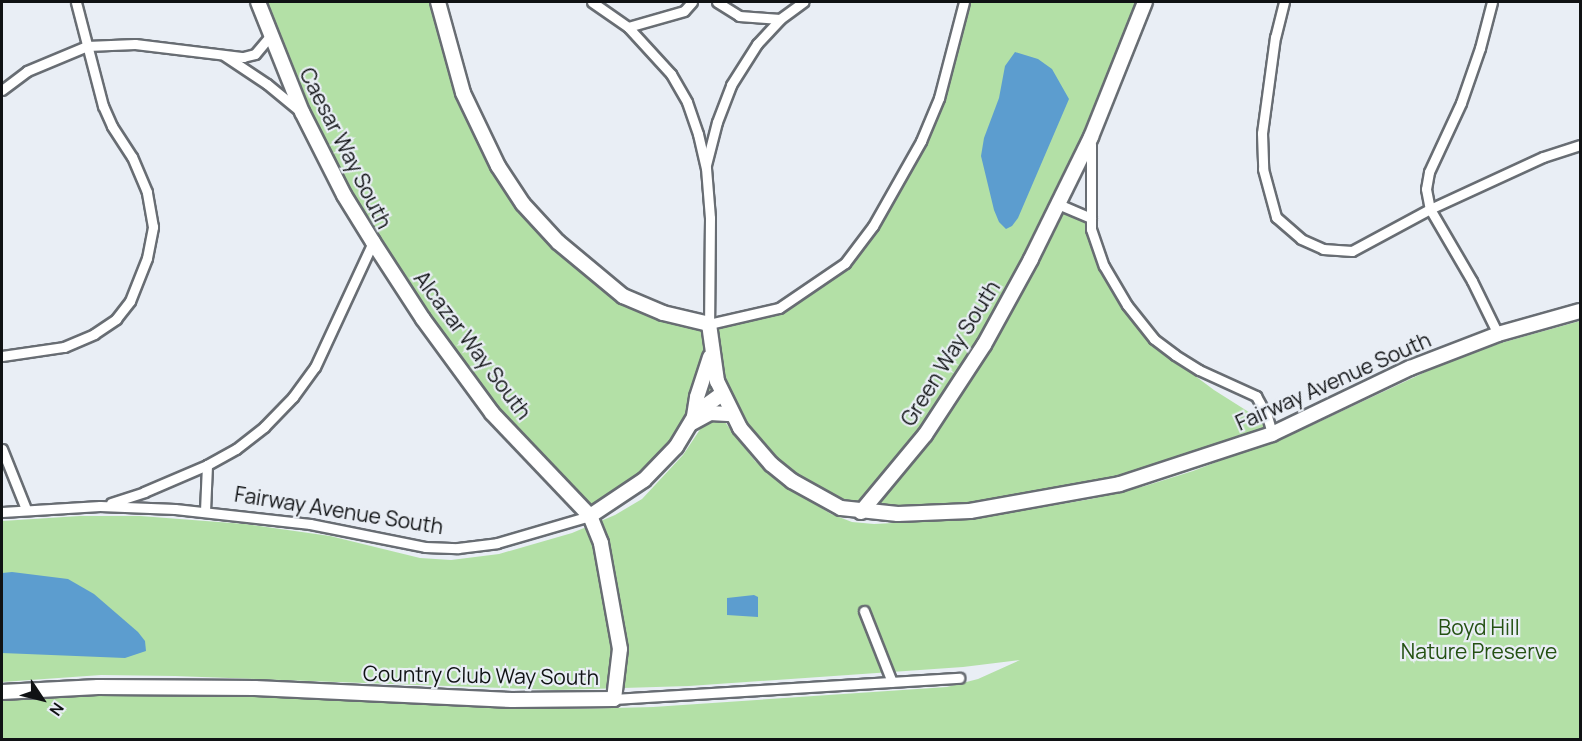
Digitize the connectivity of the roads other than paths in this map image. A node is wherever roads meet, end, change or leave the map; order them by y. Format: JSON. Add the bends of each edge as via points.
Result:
{"nodes":[{"id":1,"x":76,"y":2,"type":"edge"},
{"id":2,"x":258,"y":2,"type":"edge"},
{"id":3,"x":438,"y":2,"type":"edge"},
{"id":4,"x":592,"y":2,"type":"edge"},
{"id":5,"x":692,"y":2,"type":"edge"},
{"id":6,"x":717,"y":2,"type":"edge"},
{"id":7,"x":803,"y":2,"type":"edge"},
{"id":8,"x":964,"y":2,"type":"edge"},
{"id":9,"x":1145,"y":2,"type":"edge"},
{"id":10,"x":1284,"y":2,"type":"edge"},
{"id":11,"x":1492,"y":2,"type":"edge"},
{"id":12,"x":780,"y":19,"type":"junction"},
{"id":13,"x":628,"y":27,"type":"junction"},
{"id":14,"x":270,"y":36,"type":"junction"},
{"id":15,"x":87,"y":46,"type":"junction"},
{"id":16,"x":223,"y":55,"type":"junction"},
{"id":17,"x":2,"y":90,"type":"edge"},
{"id":18,"x":302,"y":112,"type":"junction"},
{"id":19,"x":1091,"y":136,"type":"junction"},
{"id":20,"x":1581,"y":145,"type":"edge"},
{"id":21,"x":706,"y":168,"type":"junction"},
{"id":22,"x":1058,"y":204,"type":"junction"},
{"id":23,"x":1430,"y":209,"type":"junction"},
{"id":24,"x":1091,"y":218,"type":"junction"},
{"id":25,"x":373,"y":242,"type":"junction"},
{"id":26,"x":1581,"y":311,"type":"edge"},
{"id":27,"x":709,"y":324,"type":"junction"},
{"id":28,"x":1498,"y":334,"type":"junction"},
{"id":29,"x":711,"y":352,"type":"junction"},
{"id":30,"x":2,"y":356,"type":"edge"},
{"id":31,"x":722,"y":394,"type":"junction"},
{"id":32,"x":732,"y":414,"type":"junction"},
{"id":33,"x":693,"y":420,"type":"junction"},
{"id":34,"x":1272,"y":434,"type":"junction"},
{"id":35,"x":2,"y":450,"type":"edge"},
{"id":36,"x":207,"y":465,"type":"junction"},
{"id":37,"x":100,"y":506,"type":"junction"},
{"id":38,"x":26,"y":509,"type":"junction"},
{"id":39,"x":205,"y":511,"type":"junction"},
{"id":40,"x":2,"y":512,"type":"edge"},
{"id":41,"x":861,"y":512,"type":"junction"},
{"id":42,"x":590,"y":516,"type":"junction"},
{"id":43,"x":864,"y":611,"type":"dead end"},
{"id":44,"x":959,"y":678,"type":"dead end"},
{"id":45,"x":892,"y":682,"type":"junction"},
{"id":46,"x":2,"y":692,"type":"edge"},
{"id":47,"x":614,"y":699,"type":"junction"}],
"edges":[{"from":1,"to":15,"type":"street"},
{"from":2,"to":14,"type":"street","name":"Caesar Way South"},
{"from":3,"to":27,"type":"street","via":[[463,93],[498,166],[523,204],[558,242],[623,296],[663,313]]},
{"from":4,"to":13,"type":"street"},
{"from":5,"to":13,"type":"street","via":[[684,11]]},
{"from":6,"to":12,"type":"street","via":[[739,16]]},
{"from":7,"to":12,"type":"street"},
{"from":8,"to":27,"type":"street","via":[[939,98],[921,141],[873,226],[845,263],[779,308]]},
{"from":9,"to":19,"type":"street","name":"Green Way South"},
{"from":10,"to":23,"type":"street","via":[[1275,37],[1262,133],[1263,169],[1276,217],[1301,240],[1323,249],[1352,251]]},
{"from":11,"to":23,"type":"street","via":[[1461,103],[1429,172],[1426,189]]},
{"from":12,"to":21,"type":"street","via":[[757,44],[732,85],[717,122]]},
{"from":13,"to":21,"type":"street","via":[[671,74],[687,102]]},
{"from":14,"to":16,"type":"street","via":[[255,54]]},
{"from":14,"to":18,"type":"street","name":"Caesar Way South"},
{"from":15,"to":16,"type":"street","via":[[135,44]]},
{"from":15,"to":17,"type":"street","via":[[27,71]]},
{"from":15,"to":30,"type":"street","via":[[103,106],[147,192],[153,227],[147,258],[130,301],[116,319],[94,334],[64,347]]},
{"from":16,"to":18,"type":"street"},
{"from":18,"to":25,"type":"street","name":"Caesar Way South"},
{"from":19,"to":22,"type":"street","name":"Green Way South"},
{"from":19,"to":24,"type":"street","name":"Green Way South"},
{"from":20,"to":23,"type":"street"},
{"from":21,"to":27,"type":"street","via":[[710,218]]},
{"from":22,"to":24,"type":"street"},
{"from":22,"to":41,"type":"street","name":"Green Way South","via":[[984,345],[925,435]]},
{"from":23,"to":28,"type":"street"},
{"from":24,"to":34,"type":"street","name":"Green Way South","via":[[1104,266],[1127,305],[1154,339],[1199,370],[1256,396]]},
{"from":25,"to":36,"type":"street","name":"Caesar Way South","via":[[331,338],[293,397],[237,449]]},
{"from":25,"to":42,"type":"street","name":"Alcazar Way South","via":[[423,319],[492,412]]},
{"from":26,"to":28,"type":"street","name":"Fairway Avenue South"},
{"from":27,"to":29,"type":"street","name":"Fairway Avenue South"},
{"from":28,"to":34,"type":"street","name":"Fairway Avenue South","via":[[1410,368]]},
{"from":29,"to":31,"type":"street","name":"Fairway Avenue South"},
{"from":29,"to":33,"type":"street"},
{"from":31,"to":32,"type":"street","name":"Fairway Avenue South"},
{"from":31,"to":33,"type":"street","name":"Fairway Avenue South","via":[[702,406]]},
{"from":32,"to":33,"type":"street","via":[[710,413]]},
{"from":32,"to":41,"type":"street","name":"Fairway Avenue South","via":[[754,446],[792,481],[841,508]]},
{"from":33,"to":42,"type":"street","name":"Fairway Avenue South","via":[[663,463],[645,480]]},
{"from":34,"to":41,"type":"street","name":"Fairway Avenue South","via":[[1120,484],[1047,499],[970,511]]},
{"from":35,"to":38,"type":"street"},
{"from":36,"to":37,"type":"street","name":"Caesar Way South"},
{"from":36,"to":39,"type":"street"},
{"from":37,"to":38,"type":"street","name":"Fairway Avenue South"},
{"from":37,"to":39,"type":"street","name":"Fairway Avenue South"},
{"from":38,"to":40,"type":"street","name":"Fairway Avenue South"},
{"from":39,"to":42,"type":"street","name":"Fairway Avenue South","via":[[310,524],[425,547],[458,548],[497,543]]},
{"from":42,"to":47,"type":"street","name":"Alcazar Way South","via":[[601,543],[620,649]]},
{"from":43,"to":45,"type":"street"},
{"from":44,"to":45,"type":"street","name":"Country Club Way South"},
{"from":45,"to":47,"type":"street","name":"Country Club Way South"},
{"from":46,"to":47,"type":"street","name":"Country Club Way South","via":[[98,687],[255,688],[512,700]]}]}
